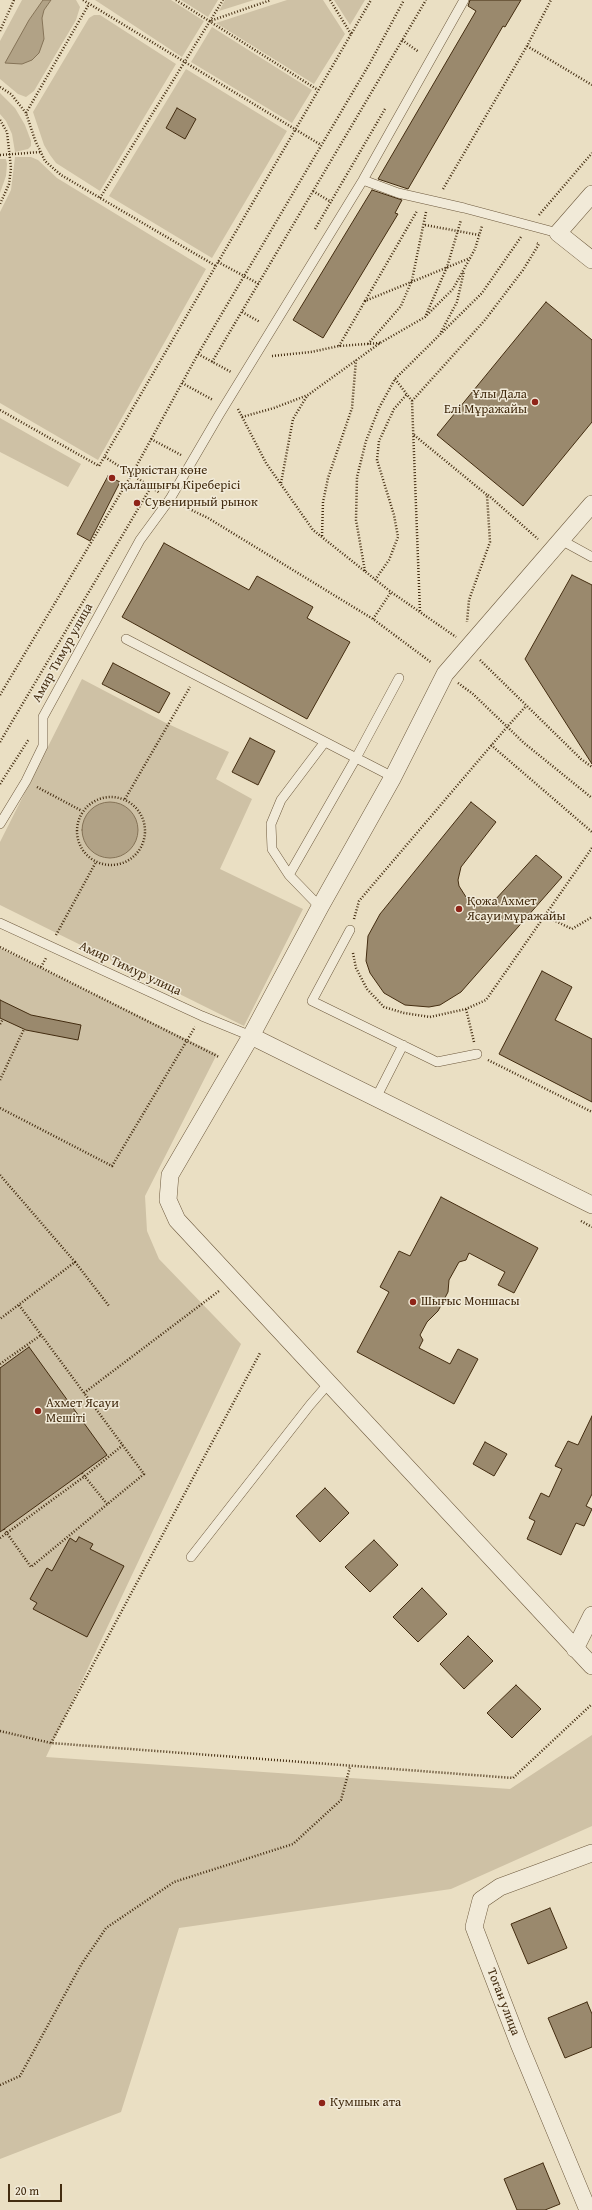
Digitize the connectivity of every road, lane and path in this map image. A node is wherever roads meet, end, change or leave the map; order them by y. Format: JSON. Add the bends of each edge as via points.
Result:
{"nodes":[{"id":1,"x":14,"y":0,"type":"edge"},
{"id":2,"x":83,"y":0,"type":"edge"},
{"id":3,"x":176,"y":0,"type":"edge"},
{"id":4,"x":223,"y":0,"type":"edge"},
{"id":5,"x":271,"y":0,"type":"edge"},
{"id":6,"x":330,"y":0,"type":"edge"},
{"id":7,"x":371,"y":0,"type":"edge"},
{"id":8,"x":404,"y":0,"type":"edge"},
{"id":9,"x":426,"y":0,"type":"edge"},
{"id":10,"x":464,"y":0,"type":"edge"},
{"id":11,"x":551,"y":0,"type":"edge"},
{"id":12,"x":89,"y":4,"type":"junction"},
{"id":13,"x":210,"y":21,"type":"junction"},
{"id":14,"x":0,"y":31,"type":"edge"},
{"id":15,"x":351,"y":34,"type":"junction"},
{"id":16,"x":402,"y":40,"type":"junction"},
{"id":17,"x":423,"y":45,"type":"dead end"},
{"id":18,"x":527,"y":46,"type":"junction"},
{"id":19,"x":419,"y":52,"type":"junction"},
{"id":20,"x":415,"y":58,"type":"dead end"},
{"id":21,"x":184,"y":62,"type":"junction"},
{"id":22,"x":592,"y":85,"type":"edge"},
{"id":23,"x":0,"y":87,"type":"edge"},
{"id":24,"x":318,"y":90,"type":"junction"},
{"id":25,"x":387,"y":106,"type":"dead end"},
{"id":26,"x":26,"y":113,"type":"junction"},
{"id":27,"x":0,"y":120,"type":"edge"},
{"id":28,"x":296,"y":130,"type":"junction"},
{"id":29,"x":321,"y":145,"type":"junction"},
{"id":30,"x":41,"y":152,"type":"junction"},
{"id":31,"x":592,"y":153,"type":"edge"},
{"id":32,"x":10,"y":154,"type":"junction"},
{"id":33,"x":0,"y":155,"type":"edge"},
{"id":34,"x":363,"y":180,"type":"junction"},
{"id":35,"x":313,"y":191,"type":"junction"},
{"id":36,"x":592,"y":194,"type":"edge"},
{"id":37,"x":100,"y":198,"type":"junction"},
{"id":38,"x":429,"y":200,"type":"junction"},
{"id":39,"x":331,"y":202,"type":"junction"},
{"id":40,"x":0,"y":204,"type":"edge"},
{"id":41,"x":464,"y":208,"type":"junction"},
{"id":42,"x":486,"y":214,"type":"junction"},
{"id":43,"x":425,"y":225,"type":"junction"},
{"id":44,"x":530,"y":225,"type":"junction"},
{"id":45,"x":458,"y":231,"type":"junction"},
{"id":46,"x":558,"y":233,"type":"junction"},
{"id":47,"x":479,"y":235,"type":"junction"},
{"id":48,"x":311,"y":236,"type":"dead end"},
{"id":49,"x":539,"y":244,"type":"dead end"},
{"id":50,"x":470,"y":258,"type":"junction"},
{"id":51,"x":592,"y":260,"type":"edge"},
{"id":52,"x":218,"y":262,"type":"junction"},
{"id":53,"x":216,"y":266,"type":"junction"},
{"id":54,"x":446,"y":267,"type":"junction"},
{"id":55,"x":464,"y":268,"type":"junction"},
{"id":56,"x":244,"y":276,"type":"junction"},
{"id":57,"x":412,"y":280,"type":"junction"},
{"id":58,"x":259,"y":284,"type":"junction"},
{"id":59,"x":365,"y":301,"type":"junction"},
{"id":60,"x":242,"y":312,"type":"junction"},
{"id":61,"x":264,"y":317,"type":"dead end"},
{"id":62,"x":425,"y":318,"type":"junction"},
{"id":63,"x":260,"y":322,"type":"junction"},
{"id":64,"x":256,"y":328,"type":"dead end"},
{"id":65,"x":440,"y":334,"type":"junction"},
{"id":66,"x":380,"y":343,"type":"junction"},
{"id":67,"x":368,"y":344,"type":"junction"},
{"id":68,"x":339,"y":346,"type":"junction"},
{"id":69,"x":198,"y":354,"type":"junction"},
{"id":70,"x":255,"y":356,"type":"junction"},
{"id":71,"x":356,"y":360,"type":"junction"},
{"id":72,"x":212,"y":362,"type":"junction"},
{"id":73,"x":233,"y":366,"type":"dead end"},
{"id":74,"x":229,"y":372,"type":"junction"},
{"id":75,"x":242,"y":378,"type":"junction"},
{"id":76,"x":394,"y":379,"type":"junction"},
{"id":77,"x":182,"y":383,"type":"junction"},
{"id":78,"x":406,"y":394,"type":"junction"},
{"id":79,"x":308,"y":395,"type":"junction"},
{"id":80,"x":230,"y":396,"type":"junction"},
{"id":81,"x":412,"y":401,"type":"junction"},
{"id":82,"x":224,"y":406,"type":"junction"},
{"id":83,"x":0,"y":410,"type":"edge"},
{"id":84,"x":242,"y":417,"type":"junction"},
{"id":85,"x":414,"y":435,"type":"junction"},
{"id":86,"x":151,"y":439,"type":"junction"},
{"id":87,"x":105,"y":457,"type":"junction"},
{"id":88,"x":192,"y":461,"type":"junction"},
{"id":89,"x":132,"y":474,"type":"junction"},
{"id":90,"x":281,"y":484,"type":"junction"},
{"id":91,"x":151,"y":487,"type":"junction"},
{"id":92,"x":487,"y":495,"type":"junction"},
{"id":93,"x":170,"y":499,"type":"junction"},
{"id":94,"x":592,"y":504,"type":"edge"},
{"id":95,"x":322,"y":537,"type":"junction"},
{"id":96,"x":561,"y":540,"type":"junction"},
{"id":97,"x":541,"y":542,"type":"dead end"},
{"id":98,"x":592,"y":557,"type":"edge"},
{"id":99,"x":365,"y":572,"type":"junction"},
{"id":100,"x":376,"y":580,"type":"junction"},
{"id":101,"x":391,"y":592,"type":"junction"},
{"id":102,"x":420,"y":612,"type":"junction"},
{"id":103,"x":373,"y":619,"type":"junction"},
{"id":104,"x":466,"y":628,"type":"dead end"},
{"id":105,"x":126,"y":639,"type":"dead end"},
{"id":106,"x":467,"y":648,"type":"junction"},
{"id":107,"x":444,"y":674,"type":"junction"},
{"id":108,"x":196,"y":676,"type":"junction"},
{"id":109,"x":399,"y":678,"type":"dead end"},
{"id":110,"x":0,"y":695,"type":"edge"},
{"id":111,"x":526,"y":706,"type":"junction"},
{"id":112,"x":43,"y":717,"type":"junction"},
{"id":113,"x":507,"y":727,"type":"junction"},
{"id":114,"x":0,"y":742,"type":"edge"},
{"id":115,"x":324,"y":743,"type":"junction"},
{"id":116,"x":491,"y":746,"type":"junction"},
{"id":117,"x":356,"y":758,"type":"junction"},
{"id":118,"x":592,"y":767,"type":"edge"},
{"id":119,"x":393,"y":777,"type":"junction"},
{"id":120,"x":26,"y":782,"type":"junction"},
{"id":121,"x":0,"y":784,"type":"edge"},
{"id":122,"x":592,"y":798,"type":"edge"},
{"id":123,"x":125,"y":799,"type":"junction"},
{"id":124,"x":82,"y":811,"type":"junction"},
{"id":125,"x":0,"y":824,"type":"edge"},
{"id":126,"x":592,"y":832,"type":"edge"},
{"id":127,"x":592,"y":848,"type":"edge"},
{"id":128,"x":96,"y":862,"type":"junction"},
{"id":129,"x":289,"y":875,"type":"junction"},
{"id":130,"x":320,"y":907,"type":"junction"},
{"id":131,"x":545,"y":916,"type":"junction"},
{"id":132,"x":592,"y":917,"type":"edge"},
{"id":133,"x":0,"y":923,"type":"edge"},
{"id":134,"x":350,"y":930,"type":"junction"},
{"id":135,"x":0,"y":946,"type":"edge"},
{"id":136,"x":52,"y":948,"type":"junction"},
{"id":137,"x":466,"y":1009,"type":"junction"},
{"id":138,"x":202,"y":1016,"type":"junction"},
{"id":139,"x":3,"y":1019,"type":"dead end"},
{"id":140,"x":0,"y":1024,"type":"edge"},
{"id":141,"x":24,"y":1029,"type":"dead end"},
{"id":142,"x":251,"y":1036,"type":"junction"},
{"id":143,"x":187,"y":1041,"type":"junction"},
{"id":144,"x":403,"y":1045,"type":"junction"},
{"id":145,"x":477,"y":1054,"type":"junction"},
{"id":146,"x":220,"y":1057,"type":"dead end"},
{"id":147,"x":0,"y":1080,"type":"edge"},
{"id":148,"x":376,"y":1098,"type":"junction"},
{"id":149,"x":0,"y":1108,"type":"edge"},
{"id":150,"x":592,"y":1112,"type":"edge"},
{"id":151,"x":0,"y":1175,"type":"edge"},
{"id":152,"x":592,"y":1205,"type":"edge"},
{"id":153,"x":75,"y":1262,"type":"junction"},
{"id":154,"x":234,"y":1280,"type":"junction"},
{"id":155,"x":19,"y":1305,"type":"junction"},
{"id":156,"x":109,"y":1306,"type":"dead end"},
{"id":157,"x":0,"y":1319,"type":"edge"},
{"id":158,"x":41,"y":1335,"type":"junction"},
{"id":159,"x":260,"y":1353,"type":"dead end"},
{"id":160,"x":1,"y":1363,"type":"edge"},
{"id":161,"x":329,"y":1383,"type":"junction"},
{"id":162,"x":84,"y":1393,"type":"junction"},
{"id":163,"x":123,"y":1445,"type":"junction"},
{"id":164,"x":82,"y":1473,"type":"dead end"},
{"id":165,"x":85,"y":1476,"type":"junction"},
{"id":166,"x":107,"y":1504,"type":"junction"},
{"id":167,"x":4,"y":1529,"type":"dead end"},
{"id":168,"x":7,"y":1533,"type":"junction"},
{"id":169,"x":0,"y":1538,"type":"edge"},
{"id":170,"x":191,"y":1557,"type":"dead end"},
{"id":171,"x":592,"y":1615,"type":"edge"},
{"id":172,"x":574,"y":1649,"type":"junction"},
{"id":173,"x":592,"y":1665,"type":"edge"},
{"id":174,"x":592,"y":1704,"type":"edge"},
{"id":175,"x":0,"y":1731,"type":"edge"},
{"id":176,"x":51,"y":1743,"type":"junction"},
{"id":177,"x":350,"y":1767,"type":"junction"},
{"id":178,"x":589,"y":1854,"type":"edge"},
{"id":179,"x":0,"y":2085,"type":"edge"},
{"id":180,"x":588,"y":2210,"type":"edge"}],
"edges":[{"from":1,"to":14,"type":"path"},
{"from":2,"to":12,"type":"path"},
{"from":3,"to":13,"type":"path"},
{"from":4,"to":13,"type":"path"},
{"from":5,"to":13,"type":"path"},
{"from":6,"to":15,"type":"path"},
{"from":7,"to":15,"type":"path"},
{"from":8,"to":29,"type":"path"},
{"from":9,"to":16,"type":"path"},
{"from":10,"to":34,"type":"lane","name":"Амир Тимур улица"},
{"from":11,"to":18,"type":"path"},
{"from":12,"to":21,"type":"path"},
{"from":12,"to":26,"type":"path"},
{"from":13,"to":21,"type":"path"},
{"from":13,"to":24,"type":"path"},
{"from":15,"to":24,"type":"path"},
{"from":16,"to":19,"type":"path"},
{"from":16,"to":35,"type":"path"},
{"from":17,"to":19,"type":"path"},
{"from":18,"to":22,"type":"path"},
{"from":18,"to":38,"type":"path"},
{"from":19,"to":20,"type":"path"},
{"from":21,"to":28,"type":"path"},
{"from":21,"to":37,"type":"path"},
{"from":23,"to":26,"type":"path","via":[[11,94]]},
{"from":24,"to":28,"type":"path"},
{"from":25,"to":39,"type":"path"},
{"from":26,"to":30,"type":"path"},
{"from":27,"to":32,"type":"path","via":[[7,132]]},
{"from":28,"to":29,"type":"path"},
{"from":28,"to":52,"type":"path"},
{"from":29,"to":56,"type":"path"},
{"from":30,"to":32,"type":"path"},
{"from":30,"to":37,"type":"path","via":[[45,161],[61,175]]},
{"from":31,"to":44,"type":"path"},
{"from":32,"to":33,"type":"path"},
{"from":32,"to":40,"type":"path","via":[[9,184]]},
{"from":34,"to":38,"type":"lane","via":[[398,194]]},
{"from":34,"to":70,"type":"lane","name":"Амир Тимур улица"},
{"from":35,"to":39,"type":"path"},
{"from":35,"to":58,"type":"path"},
{"from":36,"to":46,"type":"street"},
{"from":37,"to":53,"type":"path"},
{"from":38,"to":41,"type":"lane"},
{"from":38,"to":43,"type":"path"},
{"from":38,"to":59,"type":"path"},
{"from":39,"to":48,"type":"path"},
{"from":41,"to":42,"type":"lane"},
{"from":41,"to":45,"type":"path"},
{"from":42,"to":44,"type":"lane"},
{"from":42,"to":47,"type":"path"},
{"from":43,"to":45,"type":"path"},
{"from":43,"to":57,"type":"path"},
{"from":44,"to":46,"type":"lane"},
{"from":44,"to":65,"type":"path","via":[[482,293]]},
{"from":45,"to":47,"type":"path"},
{"from":45,"to":54,"type":"path"},
{"from":46,"to":51,"type":"street"},
{"from":47,"to":50,"type":"path"},
{"from":49,"to":81,"type":"path","via":[[485,320]]},
{"from":50,"to":54,"type":"path"},
{"from":50,"to":55,"type":"path"},
{"from":52,"to":53,"type":"path"},
{"from":52,"to":56,"type":"path"},
{"from":53,"to":87,"type":"path"},
{"from":54,"to":57,"type":"path"},
{"from":54,"to":62,"type":"path"},
{"from":55,"to":62,"type":"path","via":[[453,290]]},
{"from":55,"to":65,"type":"path","via":[[457,302]]},
{"from":56,"to":58,"type":"path"},
{"from":56,"to":69,"type":"path"},
{"from":57,"to":59,"type":"path"},
{"from":57,"to":67,"type":"path","via":[[401,306]]},
{"from":58,"to":60,"type":"path"},
{"from":59,"to":68,"type":"path"},
{"from":60,"to":63,"type":"path"},
{"from":60,"to":72,"type":"path"},
{"from":61,"to":63,"type":"path"},
{"from":62,"to":66,"type":"path"},
{"from":63,"to":64,"type":"path"},
{"from":65,"to":76,"type":"path"},
{"from":66,"to":67,"type":"path"},
{"from":66,"to":71,"type":"path"},
{"from":67,"to":68,"type":"path"},
{"from":68,"to":70,"type":"path","via":[[311,352]]},
{"from":69,"to":72,"type":"path"},
{"from":69,"to":77,"type":"path"},
{"from":70,"to":75,"type":"lane","name":"Амир Тимур улица"},
{"from":71,"to":79,"type":"path"},
{"from":71,"to":95,"type":"path","via":[[352,408],[328,478]]},
{"from":72,"to":74,"type":"path"},
{"from":73,"to":74,"type":"path"},
{"from":74,"to":75,"type":"path"},
{"from":75,"to":80,"type":"lane","name":"Амир Тимур улица"},
{"from":76,"to":78,"type":"path"},
{"from":76,"to":99,"type":"path","via":[[368,434],[357,477],[356,520]]},
{"from":77,"to":82,"type":"path"},
{"from":77,"to":86,"type":"path"},
{"from":78,"to":81,"type":"path"},
{"from":78,"to":100,"type":"path","via":[[394,409],[379,441],[377,460],[394,515],[398,538],[389,560]]},
{"from":79,"to":84,"type":"path"},
{"from":79,"to":90,"type":"path","via":[[293,419]]},
{"from":80,"to":82,"type":"lane","name":"Амир Тимур улица"},
{"from":80,"to":84,"type":"path"},
{"from":81,"to":85,"type":"path"},
{"from":82,"to":88,"type":"lane","name":"Амир Тимур улица"},
{"from":83,"to":87,"type":"path","via":[[99,466]]},
{"from":84,"to":90,"type":"path","via":[[266,463]]},
{"from":85,"to":92,"type":"path"},
{"from":85,"to":102,"type":"path"},
{"from":86,"to":88,"type":"path"},
{"from":86,"to":89,"type":"path"},
{"from":87,"to":89,"type":"path"},
{"from":88,"to":93,"type":"lane","name":"Амир Тимур улица"},
{"from":89,"to":91,"type":"path"},
{"from":89,"to":110,"type":"path"},
{"from":90,"to":95,"type":"path","via":[[313,530]]},
{"from":91,"to":93,"type":"path"},
{"from":91,"to":114,"type":"path"},
{"from":92,"to":97,"type":"path"},
{"from":92,"to":104,"type":"path","via":[[490,542],[469,600]]},
{"from":93,"to":103,"type":"path","via":[[208,518]]},
{"from":93,"to":112,"type":"lane","name":"Амир Тимур улица","via":[[140,540]]},
{"from":94,"to":96,"type":"street"},
{"from":95,"to":99,"type":"path"},
{"from":96,"to":98,"type":"lane"},
{"from":96,"to":106,"type":"street"},
{"from":99,"to":100,"type":"path"},
{"from":100,"to":101,"type":"path"},
{"from":101,"to":102,"type":"path"},
{"from":101,"to":103,"type":"path"},
{"from":102,"to":106,"type":"path"},
{"from":103,"to":107,"type":"path"},
{"from":105,"to":108,"type":"lane"},
{"from":106,"to":107,"type":"street"},
{"from":106,"to":111,"type":"path"},
{"from":107,"to":113,"type":"path","via":[[473,694]]},
{"from":107,"to":119,"type":"street"},
{"from":108,"to":115,"type":"lane"},
{"from":108,"to":123,"type":"path"},
{"from":109,"to":117,"type":"lane"},
{"from":111,"to":113,"type":"path"},
{"from":111,"to":118,"type":"path"},
{"from":112,"to":120,"type":"lane","name":"Амир Тимур улица","via":[[43,746]]},
{"from":112,"to":121,"type":"path"},
{"from":113,"to":116,"type":"path"},
{"from":113,"to":122,"type":"path"},
{"from":115,"to":117,"type":"lane"},
{"from":115,"to":129,"type":"lane","via":[[281,800],[270,824],[272,848]]},
{"from":116,"to":126,"type":"path"},
{"from":116,"to":134,"type":"path","via":[[359,901]]},
{"from":117,"to":119,"type":"lane"},
{"from":117,"to":129,"type":"lane"},
{"from":119,"to":130,"type":"street"},
{"from":120,"to":124,"type":"path"},
{"from":120,"to":125,"type":"lane","name":"Амир Тимур улица"},
{"from":123,"to":124,"type":"path","via":[[114,796],[102,797],[91,802]]},
{"from":123,"to":128,"type":"path","via":[[134,805],[145,824],[146,835],[142,846],[136,855],[117,865]]},
{"from":124,"to":128,"type":"path","via":[[77,822],[78,840],[86,855]]},
{"from":127,"to":131,"type":"path"},
{"from":128,"to":136,"type":"path","via":[[57,933]]},
{"from":129,"to":130,"type":"lane"},
{"from":130,"to":142,"type":"street"},
{"from":131,"to":132,"type":"path","via":[[572,928]]},
{"from":131,"to":137,"type":"path","via":[[486,1000]]},
{"from":133,"to":136,"type":"lane","name":"Амир Тимур улица"},
{"from":134,"to":137,"type":"path","via":[[356,968],[367,989],[384,1007],[430,1017]]},
{"from":134,"to":144,"type":"lane","via":[[312,1001]]},
{"from":135,"to":143,"type":"path"},
{"from":136,"to":138,"type":"lane","name":"Амир Тимур улица"},
{"from":137,"to":145,"type":"path"},
{"from":138,"to":142,"type":"lane","name":"Амир Тимур улица"},
{"from":138,"to":143,"type":"path"},
{"from":139,"to":140,"type":"path"},
{"from":141,"to":147,"type":"path"},
{"from":142,"to":148,"type":"street"},
{"from":142,"to":154,"type":"street","via":[[170,1175],[168,1200],[177,1220]]},
{"from":143,"to":146,"type":"path"},
{"from":143,"to":149,"type":"path","via":[[112,1166]]},
{"from":144,"to":145,"type":"lane","via":[[437,1062]]},
{"from":144,"to":148,"type":"lane"},
{"from":145,"to":150,"type":"path"},
{"from":148,"to":152,"type":"street"},
{"from":151,"to":153,"type":"path"},
{"from":153,"to":155,"type":"path"},
{"from":153,"to":156,"type":"path"},
{"from":154,"to":161,"type":"street"},
{"from":154,"to":162,"type":"path"},
{"from":155,"to":157,"type":"path"},
{"from":155,"to":158,"type":"path"},
{"from":158,"to":160,"type":"path"},
{"from":158,"to":162,"type":"path"},
{"from":159,"to":176,"type":"path"},
{"from":161,"to":170,"type":"lane"},
{"from":161,"to":172,"type":"street"},
{"from":162,"to":163,"type":"path"},
{"from":163,"to":165,"type":"path"},
{"from":163,"to":166,"type":"path","via":[[144,1474]]},
{"from":164,"to":165,"type":"path"},
{"from":165,"to":166,"type":"path"},
{"from":165,"to":168,"type":"path"},
{"from":166,"to":168,"type":"path","via":[[31,1567]]},
{"from":167,"to":168,"type":"path"},
{"from":168,"to":169,"type":"path"},
{"from":171,"to":172,"type":"street"},
{"from":172,"to":173,"type":"street"},
{"from":174,"to":177,"type":"path","via":[[513,1778]]},
{"from":175,"to":176,"type":"path"},
{"from":176,"to":177,"type":"path"},
{"from":177,"to":179,"type":"path","via":[[341,1800],[293,1844],[174,1882],[106,1928],[81,1965],[20,2076]]},
{"from":178,"to":180,"type":"street","name":"Тоган улица","via":[[500,1888],[481,1900],[474,1927]]}]}
